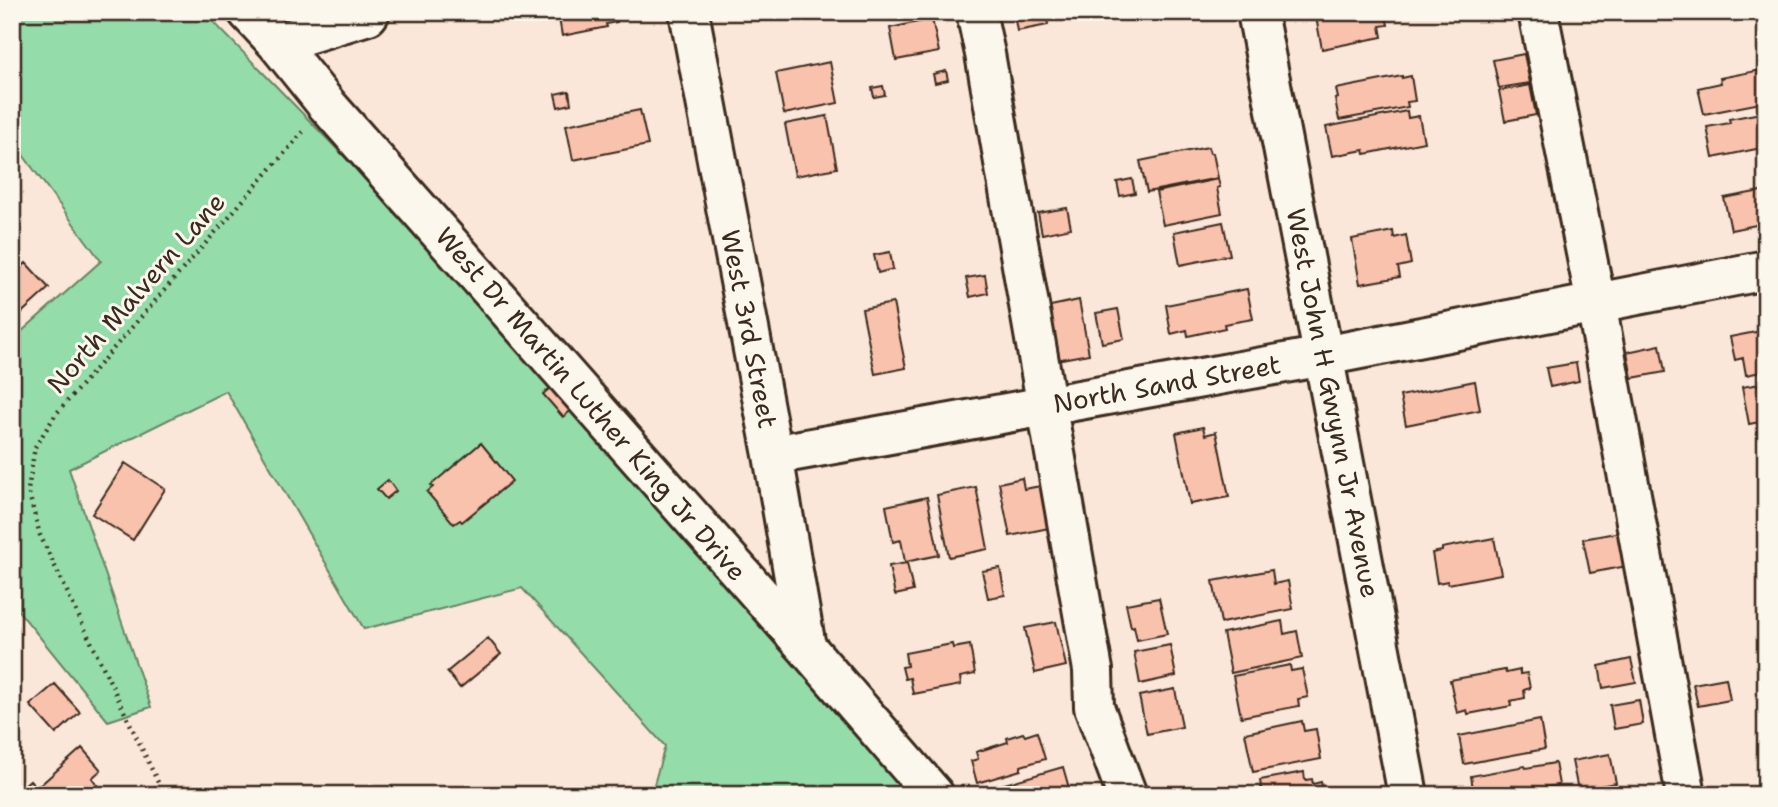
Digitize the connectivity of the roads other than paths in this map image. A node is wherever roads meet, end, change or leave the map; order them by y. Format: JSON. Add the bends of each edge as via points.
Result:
{"nodes":[{"id":1,"x":248,"y":12,"type":"edge"},
{"id":2,"x":370,"y":12,"type":"edge"},
{"id":3,"x":689,"y":12,"type":"edge"},
{"id":4,"x":976,"y":12,"type":"edge"},
{"id":5,"x":1257,"y":12,"type":"edge"},
{"id":6,"x":1538,"y":12,"type":"edge"},
{"id":7,"x":277,"y":43,"type":"junction"},
{"id":8,"x":1766,"y":270,"type":"edge"},
{"id":9,"x":1596,"y":303,"type":"junction"},
{"id":10,"x":1324,"y":356,"type":"junction"},
{"id":11,"x":1046,"y":406,"type":"junction"},
{"id":12,"x":774,"y":455,"type":"junction"},
{"id":13,"x":806,"y":647,"type":"junction"},
{"id":14,"x":934,"y":795,"type":"edge"},
{"id":15,"x":1127,"y":795,"type":"edge"},
{"id":16,"x":1408,"y":795,"type":"edge"},
{"id":17,"x":1686,"y":795,"type":"edge"}],
"edges":[{"from":1,"to":7,"type":"street","name":"West Dr Martin Luther King Jr Drive"},
{"from":2,"to":7,"type":"street"},
{"from":3,"to":12,"type":"street","name":"West 3rd Street"},
{"from":4,"to":11,"type":"street"},
{"from":5,"to":10,"type":"street","name":"West John H Gwynn Jr Avenue"},
{"from":6,"to":9,"type":"street"},
{"from":7,"to":13,"type":"street","name":"West Dr Martin Luther King Jr Drive"},
{"from":8,"to":9,"type":"street","name":"North Sand Street"},
{"from":9,"to":10,"type":"street","name":"North Sand Street"},
{"from":9,"to":17,"type":"street"},
{"from":10,"to":11,"type":"street","name":"North Sand Street"},
{"from":10,"to":16,"type":"street","name":"West John H Gwynn Jr Avenue"},
{"from":11,"to":12,"type":"street","name":"North Sand Street"},
{"from":11,"to":15,"type":"street","via":[[1094,670],[1094,708]]},
{"from":12,"to":13,"type":"street","name":"West 3rd Street"},
{"from":13,"to":14,"type":"street","name":"West Dr Martin Luther King Jr Drive"}]}
